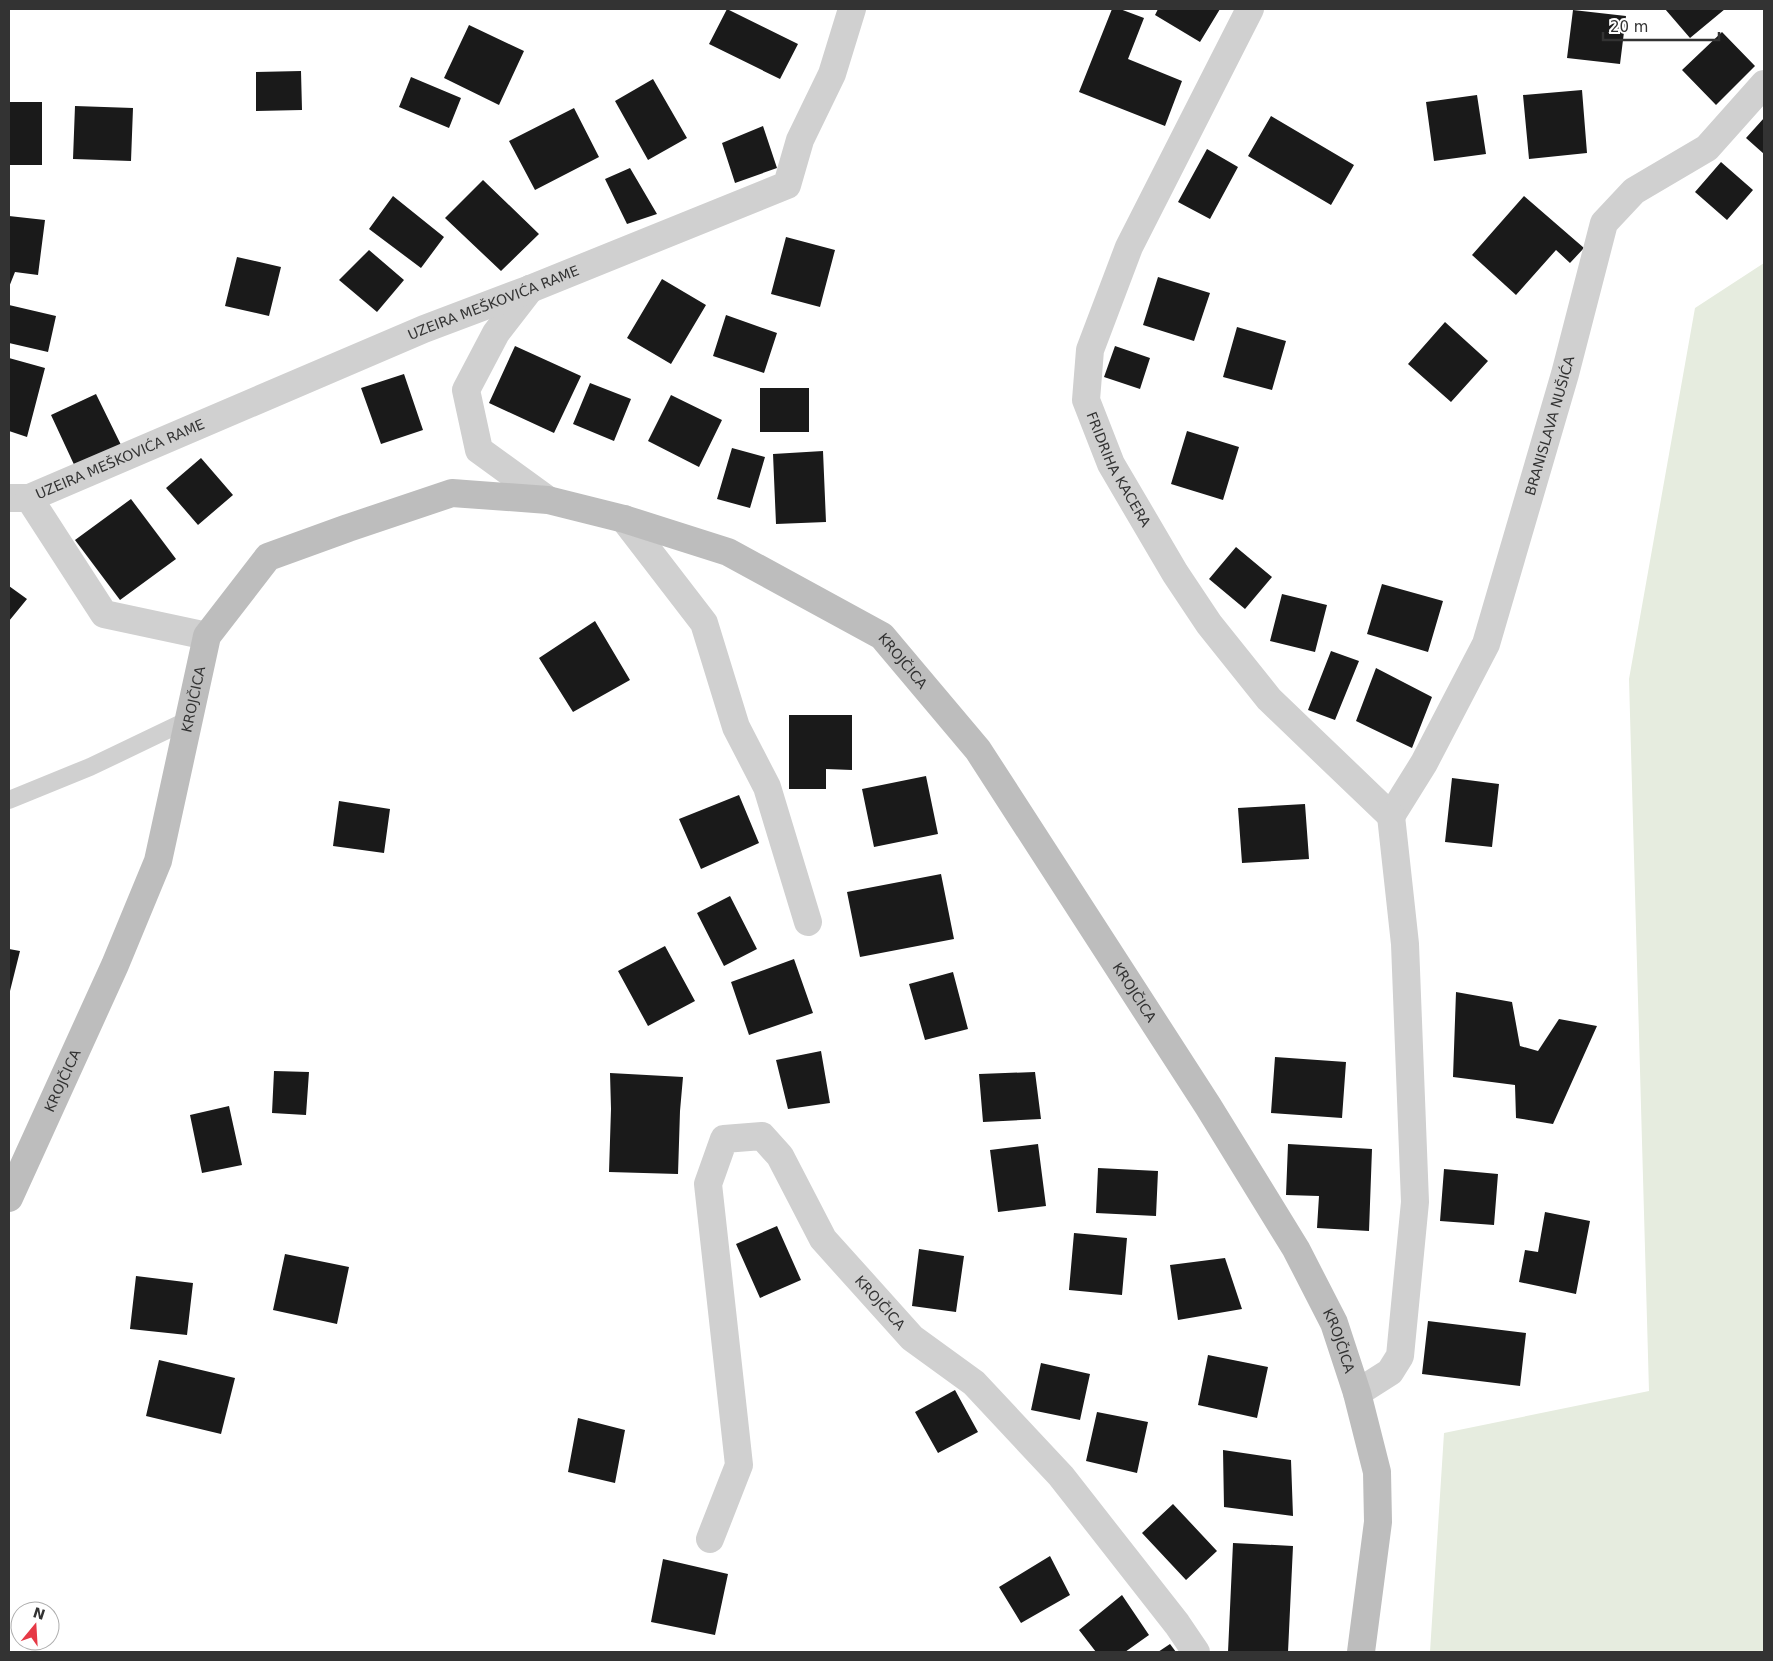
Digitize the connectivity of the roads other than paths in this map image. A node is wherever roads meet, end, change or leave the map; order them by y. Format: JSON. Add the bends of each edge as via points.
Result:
{"nodes":[{"id":1,"x":852,"y":9,"type":"edge"},
{"id":2,"x":1250,"y":9,"type":"edge"},
{"id":3,"x":1764,"y":84,"type":"edge"},
{"id":4,"x":530,"y":289,"type":"junction"},
{"id":5,"x":19,"y":498,"type":"edge"},
{"id":6,"x":548,"y":500,"type":"junction"},
{"id":7,"x":624,"y":519,"type":"junction"},
{"id":8,"x":207,"y":636,"type":"junction"},
{"id":9,"x":188,"y":720,"type":"junction"},
{"id":10,"x":9,"y":800,"type":"edge"},
{"id":11,"x":1390,"y":816,"type":"junction"},
{"id":12,"x":808,"y":922,"type":"dead end"},
{"id":13,"x":9,"y":1198,"type":"edge"},
{"id":14,"x":1358,"y":1394,"type":"junction"},
{"id":15,"x":710,"y":1539,"type":"dead end"},
{"id":16,"x":1196,"y":1652,"type":"edge"},
{"id":17,"x":1362,"y":1652,"type":"edge"}],
"edges":[{"from":1,"to":4,"type":"street","name":"UZEIRA MEŠKOVIĆA RAME","via":[[832,74],[800,140],[787,184]]},
{"from":2,"to":11,"type":"street","name":"FRIDRIHA KACERA","via":[[1129,247],[1090,350],[1086,400],[1111,464],[1209,624],[1268,699]]},
{"from":3,"to":11,"type":"street","name":"BRANISLAVA NUŠIĆA","via":[[1707,148],[1634,191],[1604,223],[1565,374],[1486,644],[1424,763]]},
{"from":4,"to":5,"type":"street","name":"UZEIRA MEŠKOVIĆA RAME","via":[[424,329]]},
{"from":4,"to":6,"type":"street","via":[[496,333],[466,390],[479,450]]},
{"from":5,"to":8,"type":"street","name":"UZEIRA MEŠKOVIĆA RAME","via":[[104,614]]},
{"from":6,"to":7,"type":"main road","name":"KROJČICA"},
{"from":6,"to":8,"type":"main road","name":"KROJČICA","via":[[452,493],[268,557]]},
{"from":7,"to":12,"type":"street","via":[[704,623],[736,727],[766,787]]},
{"from":7,"to":14,"type":"main road","name":"KROJČICA","via":[[728,552],[882,636],[972,743],[1208,1106],[1296,1248],[1334,1323]]},
{"from":8,"to":9,"type":"main road","name":"KROJČICA"},
{"from":9,"to":10,"type":"lane","via":[[90,767]]},
{"from":9,"to":13,"type":"main road","name":"KROJČICA","via":[[158,861],[115,965]]},
{"from":11,"to":14,"type":"street","via":[[1404,944],[1415,1202],[1400,1356],[1390,1372]]},
{"from":14,"to":17,"type":"main road","name":"KROJČICA","via":[[1377,1472],[1378,1514]]},
{"from":15,"to":16,"type":"street","name":"KROJČICA","via":[[739,1465],[708,1184],[724,1139],[762,1136],[780,1156],[823,1239],[912,1338],[974,1383],[1061,1476]]}]}
